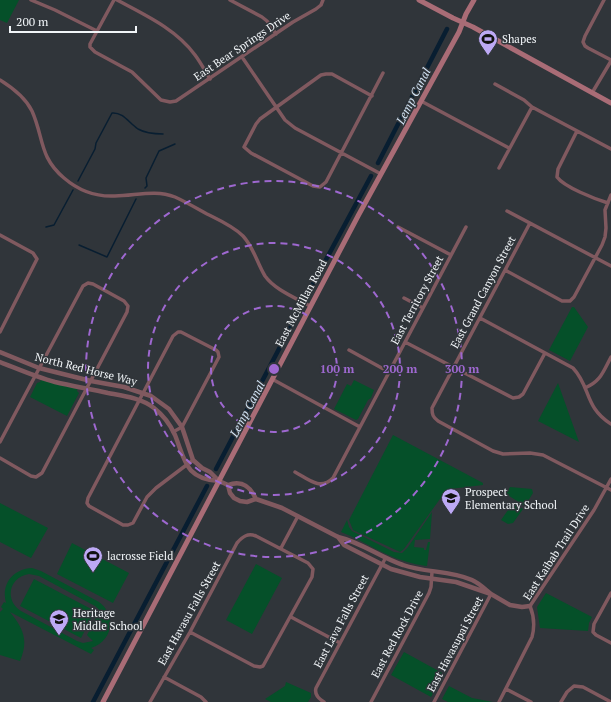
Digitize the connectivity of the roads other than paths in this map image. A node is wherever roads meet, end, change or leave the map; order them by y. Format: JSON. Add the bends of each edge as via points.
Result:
{"nodes":[{"id":1,"x":31,"y":0,"type":"edge"},
{"id":2,"x":114,"y":0,"type":"edge"},
{"id":3,"x":117,"y":0,"type":"edge"},
{"id":4,"x":230,"y":0,"type":"edge"},
{"id":5,"x":323,"y":0,"type":"edge"},
{"id":6,"x":420,"y":0,"type":"edge"},
{"id":7,"x":474,"y":0,"type":"edge"},
{"id":8,"x":604,"y":0,"type":"edge"},
{"id":9,"x":463,"y":23,"type":"junction"},
{"id":10,"x":97,"y":31,"type":"junction"},
{"id":11,"x":276,"y":34,"type":"junction"},
{"id":12,"x":242,"y":57,"type":"junction"},
{"id":13,"x":611,"y":61,"type":"edge"},
{"id":14,"x":384,"y":74,"type":"dead end"},
{"id":15,"x":210,"y":79,"type":"junction"},
{"id":16,"x":0,"y":80,"type":"edge"},
{"id":17,"x":495,"y":84,"type":"dead end"},
{"id":18,"x":592,"y":93,"type":"junction"},
{"id":19,"x":372,"y":96,"type":"junction"},
{"id":20,"x":421,"y":101,"type":"junction"},
{"id":21,"x":611,"y":103,"type":"edge"},
{"id":22,"x":277,"y":107,"type":"junction"},
{"id":23,"x":532,"y":107,"type":"junction"},
{"id":24,"x":577,"y":131,"type":"junction"},
{"id":25,"x":509,"y":148,"type":"junction"},
{"id":26,"x":611,"y":149,"type":"edge"},
{"id":27,"x":342,"y":152,"type":"junction"},
{"id":28,"x":499,"y":168,"type":"dead end"},
{"id":29,"x":381,"y":174,"type":"junction"},
{"id":30,"x":611,"y":195,"type":"edge"},
{"id":31,"x":608,"y":203,"type":"junction"},
{"id":32,"x":507,"y":211,"type":"dead end"},
{"id":33,"x":530,"y":223,"type":"junction"},
{"id":34,"x":398,"y":227,"type":"dead end"},
{"id":35,"x":466,"y":227,"type":"dead end"},
{"id":36,"x":0,"y":235,"type":"edge"},
{"id":37,"x":451,"y":255,"type":"junction"},
{"id":38,"x":595,"y":258,"type":"junction"},
{"id":39,"x":611,"y":266,"type":"edge"},
{"id":40,"x":505,"y":270,"type":"junction"},
{"id":41,"x":404,"y":298,"type":"dead end"},
{"id":42,"x":310,"y":306,"type":"junction"},
{"id":43,"x":423,"y":308,"type":"junction"},
{"id":44,"x":480,"y":318,"type":"junction"},
{"id":45,"x":0,"y":332,"type":"edge"},
{"id":46,"x":406,"y":342,"type":"junction"},
{"id":47,"x":349,"y":350,"type":"dead end"},
{"id":48,"x":0,"y":352,"type":"edge"},
{"id":49,"x":545,"y":353,"type":"junction"},
{"id":50,"x":611,"y":357,"type":"edge"},
{"id":51,"x":0,"y":362,"type":"edge"},
{"id":52,"x":454,"y":367,"type":"junction"},
{"id":53,"x":39,"y":368,"type":"junction"},
{"id":54,"x":389,"y":372,"type":"junction"},
{"id":55,"x":35,"y":376,"type":"junction"},
{"id":56,"x":272,"y":379,"type":"junction"},
{"id":57,"x":91,"y":381,"type":"junction"},
{"id":58,"x":87,"y":388,"type":"junction"},
{"id":59,"x":585,"y":388,"type":"junction"},
{"id":60,"x":143,"y":393,"type":"junction"},
{"id":61,"x":139,"y":400,"type":"junction"},
{"id":62,"x":611,"y":424,"type":"edge"},
{"id":63,"x":182,"y":427,"type":"junction"},
{"id":64,"x":360,"y":427,"type":"junction"},
{"id":65,"x":173,"y":432,"type":"junction"},
{"id":66,"x":0,"y":442,"type":"edge"},
{"id":67,"x":0,"y":458,"type":"edge"},
{"id":68,"x":193,"y":460,"type":"junction"},
{"id":69,"x":186,"y":465,"type":"junction"},
{"id":70,"x":295,"y":472,"type":"dead end"},
{"id":71,"x":611,"y":479,"type":"edge"},
{"id":72,"x":219,"y":481,"type":"junction"},
{"id":73,"x":228,"y":485,"type":"junction"},
{"id":74,"x":606,"y":488,"type":"junction"},
{"id":75,"x":611,"y":490,"type":"edge"},
{"id":76,"x":256,"y":499,"type":"junction"},
{"id":77,"x":298,"y":516,"type":"junction"},
{"id":78,"x":338,"y":537,"type":"junction"},
{"id":79,"x":281,"y":548,"type":"junction"},
{"id":80,"x":385,"y":559,"type":"junction"},
{"id":81,"x":382,"y":565,"type":"junction"},
{"id":82,"x":432,"y":572,"type":"junction"},
{"id":83,"x":432,"y":578,"type":"junction"},
{"id":84,"x":611,"y":593,"type":"edge"},
{"id":85,"x":491,"y":594,"type":"junction"},
{"id":86,"x":530,"y":606,"type":"junction"},
{"id":87,"x":290,"y":617,"type":"junction"},
{"id":88,"x":190,"y":632,"type":"junction"},
{"id":89,"x":611,"y":643,"type":"edge"},
{"id":90,"x":340,"y":644,"type":"junction"},
{"id":91,"x":164,"y":677,"type":"junction"},
{"id":92,"x":506,"y":689,"type":"junction"},
{"id":93,"x":103,"y":702,"type":"edge"},
{"id":94,"x":150,"y":702,"type":"edge"},
{"id":95,"x":206,"y":702,"type":"edge"},
{"id":96,"x":324,"y":702,"type":"edge"},
{"id":97,"x":371,"y":702,"type":"edge"},
{"id":98,"x":434,"y":702,"type":"edge"},
{"id":99,"x":499,"y":702,"type":"edge"},
{"id":100,"x":532,"y":702,"type":"edge"},
{"id":101,"x":562,"y":702,"type":"edge"},
{"id":102,"x":611,"y":702,"type":"edge"}],
"edges":[{"from":1,"to":10,"type":"street"},
{"from":2,"to":10,"type":"street"},
{"from":3,"to":15,"type":"street","via":[[162,25],[182,40],[195,54]]},
{"from":4,"to":11,"type":"street","via":[[262,17]]},
{"from":5,"to":11,"type":"street","name":"East Bear Springs Drive","via":[[316,9]]},
{"from":6,"to":9,"type":"main road"},
{"from":7,"to":9,"type":"main road","name":"East McMillan Road"},
{"from":8,"to":13,"type":"street","via":[[585,36],[584,44]]},
{"from":9,"to":18,"type":"main road"},
{"from":9,"to":20,"type":"main road","name":"East McMillan Road"},
{"from":10,"to":15,"type":"street","name":"East Bear Springs Drive","via":[[90,47],[128,69],[161,100],[176,101]]},
{"from":11,"to":12,"type":"street","name":"East Bear Springs Drive"},
{"from":12,"to":15,"type":"street","name":"East Bear Springs Drive"},
{"from":12,"to":22,"type":"street"},
{"from":13,"to":18,"type":"street"},
{"from":14,"to":19,"type":"street"},
{"from":16,"to":42,"type":"street","via":[[16,90],[25,100],[34,116],[48,159],[72,184],[104,196],[155,193],[182,201],[236,230],[248,243],[269,280]]},
{"from":17,"to":23,"type":"street"},
{"from":18,"to":21,"type":"main road"},
{"from":19,"to":22,"type":"street","via":[[332,74],[326,74]]},
{"from":19,"to":27,"type":"street"},
{"from":20,"to":25,"type":"street"},
{"from":20,"to":29,"type":"main road","name":"East McMillan Road"},
{"from":22,"to":27,"type":"street","via":[[285,120],[295,128]]},
{"from":22,"to":27,"type":"street","via":[[256,124],[244,147],[251,153],[313,186],[320,187],[326,182]]},
{"from":23,"to":24,"type":"street"},
{"from":23,"to":25,"type":"street"},
{"from":24,"to":26,"type":"street"},
{"from":24,"to":31,"type":"street","via":[[558,169],[557,177],[561,182],[588,196]]},
{"from":25,"to":28,"type":"street"},
{"from":27,"to":29,"type":"street"},
{"from":29,"to":42,"type":"main road","name":"East McMillan Road"},
{"from":30,"to":31,"type":"street"},
{"from":31,"to":38,"type":"street","via":[[605,210],[605,237]]},
{"from":32,"to":33,"type":"street"},
{"from":33,"to":38,"type":"street"},
{"from":33,"to":40,"type":"street","name":"East Grand Canyon Street"},
{"from":34,"to":37,"type":"street"},
{"from":35,"to":37,"type":"street","name":"East Territory Street"},
{"from":36,"to":45,"type":"street","via":[[30,251],[37,259]]},
{"from":37,"to":43,"type":"street","name":"East Territory Street"},
{"from":38,"to":39,"type":"street"},
{"from":38,"to":40,"type":"street","via":[[570,301],[562,301]]},
{"from":40,"to":44,"type":"street","name":"East Grand Canyon Street"},
{"from":41,"to":43,"type":"street"},
{"from":42,"to":56,"type":"main road","name":"East McMillan Road"},
{"from":43,"to":46,"type":"street","name":"East Territory Street"},
{"from":44,"to":49,"type":"street"},
{"from":44,"to":52,"type":"street","name":"East Grand Canyon Street"},
{"from":46,"to":52,"type":"street"},
{"from":46,"to":54,"type":"street","name":"East Territory Street"},
{"from":47,"to":54,"type":"street"},
{"from":48,"to":53,"type":"street","name":"North Red Horse Way"},
{"from":49,"to":52,"type":"street","via":[[519,397],[511,397]]},
{"from":49,"to":59,"type":"street","via":[[573,368]]},
{"from":50,"to":59,"type":"street","via":[[598,380]]},
{"from":51,"to":55,"type":"street","name":"North Red Horse Way"},
{"from":52,"to":74,"type":"street","name":"East Grand Canyon Street","via":[[432,408],[432,413],[438,421],[503,454],[543,455]]},
{"from":53,"to":55,"type":"street"},
{"from":53,"to":57,"type":"street","name":"North Red Horse Way"},
{"from":53,"to":57,"type":"street","via":[[79,291],[85,284],[93,284],[124,301],[128,306]]},
{"from":54,"to":64,"type":"street","name":"East Territory Street"},
{"from":55,"to":58,"type":"street","name":"North Red Horse Way"},
{"from":55,"to":66,"type":"street"},
{"from":56,"to":64,"type":"street"},
{"from":56,"to":72,"type":"main road","name":"East McMillan Road"},
{"from":57,"to":58,"type":"street"},
{"from":57,"to":60,"type":"street","name":"North Red Horse Way"},
{"from":58,"to":61,"type":"street","name":"North Red Horse Way"},
{"from":58,"to":67,"type":"street","via":[[39,476],[31,476]]},
{"from":59,"to":62,"type":"street","via":[[595,411]]},
{"from":60,"to":61,"type":"street"},
{"from":60,"to":63,"type":"street","name":"North Red Horse Way","via":[[169,409]]},
{"from":60,"to":63,"type":"street","via":[[173,336],[178,332],[216,350],[219,354],[218,360]]},
{"from":61,"to":65,"type":"street","name":"North Red Horse Way","via":[[161,414]]},
{"from":61,"to":69,"type":"street","via":[[88,498],[88,503],[92,508],[123,525],[128,525],[133,523],[147,497]]},
{"from":63,"to":65,"type":"street"},
{"from":63,"to":68,"type":"street","name":"North Red Horse Way"},
{"from":64,"to":70,"type":"street","name":"East Territory Street","via":[[333,478],[326,484],[317,484]]},
{"from":65,"to":69,"type":"street","name":"North Red Horse Way"},
{"from":68,"to":69,"type":"street"},
{"from":68,"to":72,"type":"street","name":"North Red Horse Way"},
{"from":69,"to":72,"type":"street","name":"North Red Horse Way","via":[[201,477]]},
{"from":71,"to":74,"type":"street","name":"East Kaibab Trail Drive"},
{"from":72,"to":73,"type":"street","name":"North Red Horse Way"},
{"from":72,"to":93,"type":"main road","name":"East McMillan Road"},
{"from":73,"to":76,"type":"street","name":"North Red Horse Way","via":[[244,484]]},
{"from":73,"to":76,"type":"street","via":[[234,498],[247,502]]},
{"from":74,"to":75,"type":"street"},
{"from":74,"to":86,"type":"street","name":"East Kaibab Trail Drive"},
{"from":76,"to":77,"type":"street"},
{"from":77,"to":78,"type":"street"},
{"from":77,"to":79,"type":"street"},
{"from":78,"to":80,"type":"street","via":[[348,539]]},
{"from":78,"to":81,"type":"street","via":[[344,545]]},
{"from":79,"to":87,"type":"street","via":[[308,563],[313,569],[312,577]]},
{"from":79,"to":88,"type":"street","name":"East Havasu Falls Street","via":[[251,534],[237,543]]},
{"from":80,"to":81,"type":"street","name":"East Lava Falls Street"},
{"from":80,"to":82,"type":"street"},
{"from":81,"to":83,"type":"street","via":[[408,574]]},
{"from":81,"to":90,"type":"street","name":"East Lava Falls Street"},
{"from":82,"to":83,"type":"street","name":"East Red Rock Drive"},
{"from":82,"to":85,"type":"street","via":[[468,578]]},
{"from":83,"to":85,"type":"street","via":[[456,582]]},
{"from":83,"to":97,"type":"street","name":"East Red Rock Drive","via":[[429,593]]},
{"from":84,"to":89,"type":"street","via":[[594,624],[593,632]]},
{"from":85,"to":86,"type":"street","via":[[510,605]]},
{"from":85,"to":98,"type":"street","name":"East Havasupai Street"},
{"from":86,"to":92,"type":"street","name":"East Kaibab Trail Drive","via":[[534,619],[532,637]]},
{"from":87,"to":88,"type":"street","via":[[265,664],[260,668]]},
{"from":87,"to":90,"type":"street"},
{"from":88,"to":91,"type":"street","name":"East Havasu Falls Street"},
{"from":90,"to":96,"type":"street","name":"East Lava Falls Street","via":[[316,688],[316,697]]},
{"from":91,"to":94,"type":"street","name":"East Havasu Falls Street"},
{"from":91,"to":95,"type":"street"},
{"from":92,"to":99,"type":"street","name":"East Kaibab Trail Drive"},
{"from":92,"to":100,"type":"street"},
{"from":101,"to":102,"type":"street","via":[[574,686],[583,687]]}]}
